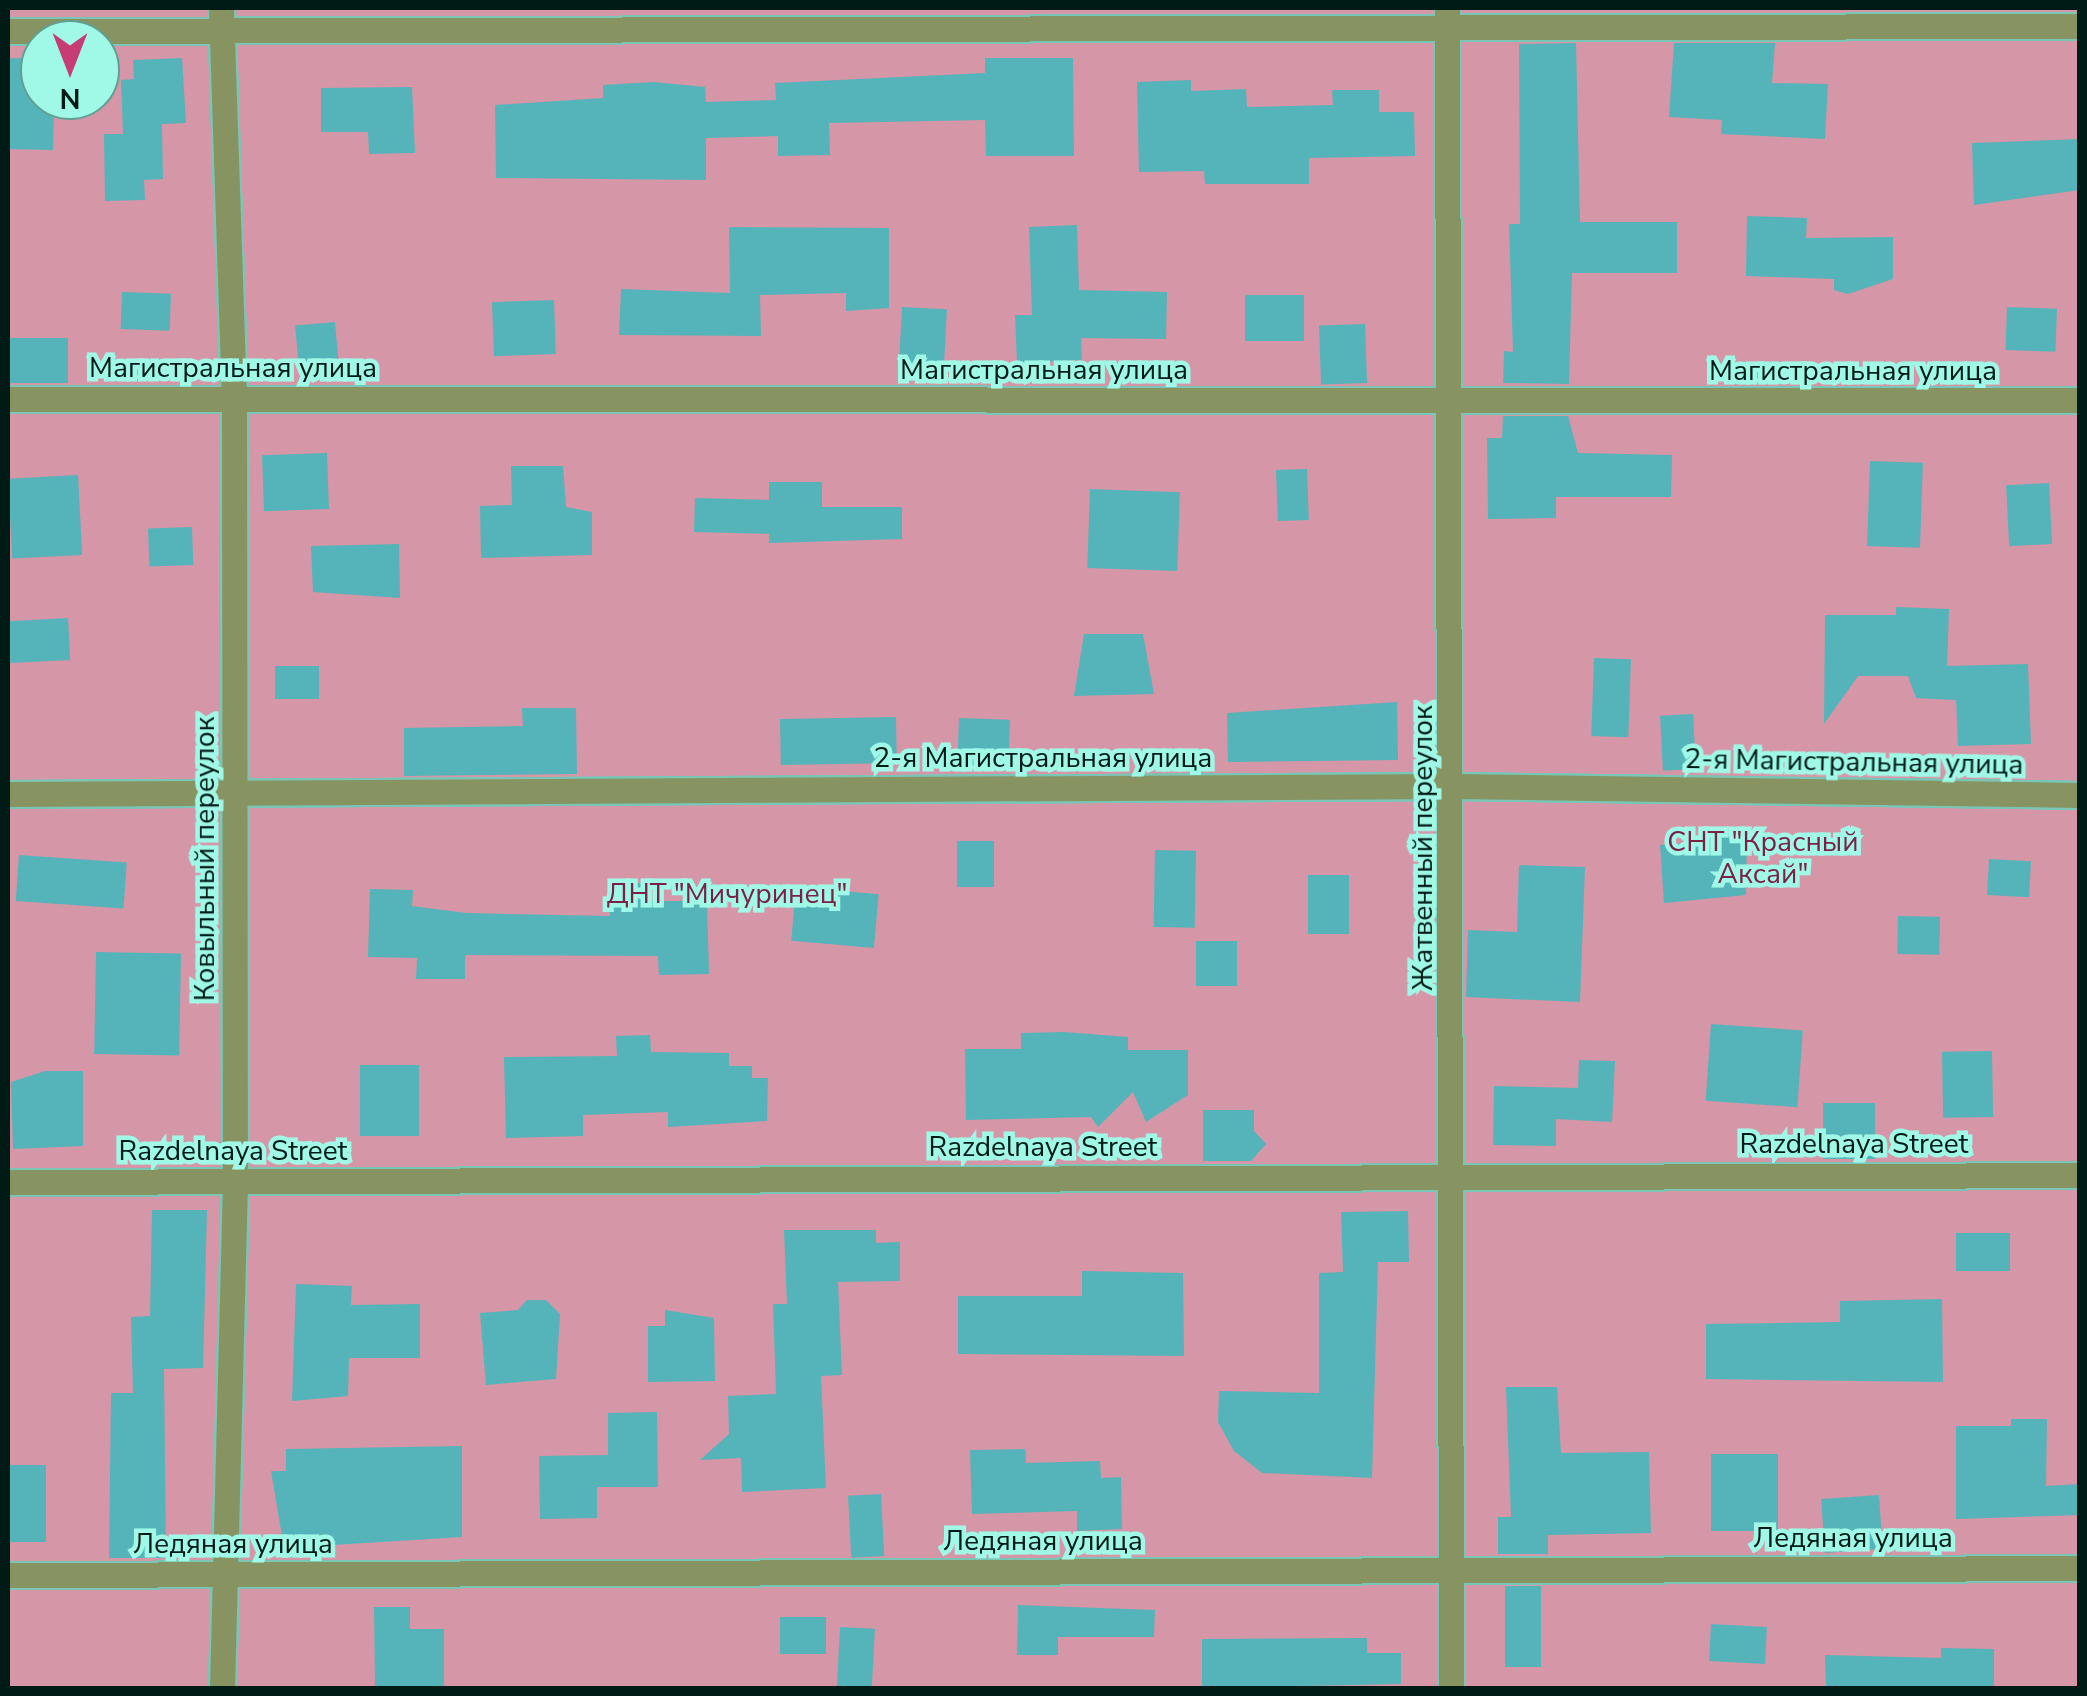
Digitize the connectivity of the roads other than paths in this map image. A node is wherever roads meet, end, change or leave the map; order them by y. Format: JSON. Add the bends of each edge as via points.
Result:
{"nodes":[{"id":1,"x":1447,"y":17,"type":"edge"},
{"id":2,"x":221,"y":19,"type":"edge"},
{"id":3,"x":2080,"y":26,"type":"edge"},
{"id":4,"x":8,"y":31,"type":"edge"},
{"id":5,"x":234,"y":397,"type":"junction"},
{"id":6,"x":8,"y":399,"type":"edge"},
{"id":7,"x":2080,"y":400,"type":"edge"},
{"id":8,"x":1453,"y":402,"type":"junction"},
{"id":9,"x":1453,"y":786,"type":"junction"},
{"id":10,"x":234,"y":792,"type":"junction"},
{"id":11,"x":8,"y":794,"type":"edge"},
{"id":12,"x":2080,"y":795,"type":"edge"},
{"id":13,"x":1453,"y":1174,"type":"junction"},
{"id":14,"x":2080,"y":1174,"type":"edge"},
{"id":15,"x":8,"y":1182,"type":"edge"},
{"id":16,"x":236,"y":1182,"type":"junction"},
{"id":17,"x":2080,"y":1568,"type":"edge"},
{"id":18,"x":1450,"y":1569,"type":"junction"},
{"id":19,"x":8,"y":1575,"type":"edge"},
{"id":20,"x":224,"y":1575,"type":"junction"},
{"id":21,"x":222,"y":1688,"type":"edge"},
{"id":22,"x":1451,"y":1688,"type":"edge"}],
"edges":[{"from":1,"to":2,"type":"street"},
{"from":1,"to":3,"type":"street"},
{"from":1,"to":8,"type":"street","name":"Жатвенный переулок"},
{"from":2,"to":4,"type":"street"},
{"from":2,"to":5,"type":"street","name":"Ковыльный переулок"},
{"from":5,"to":6,"type":"street","name":"Магистральная улица"},
{"from":5,"to":8,"type":"street","name":"Магистральная улица"},
{"from":5,"to":10,"type":"street","name":"Ковыльный переулок"},
{"from":7,"to":8,"type":"street","name":"Магистральная улица"},
{"from":8,"to":9,"type":"street","name":"Жатвенный переулок"},
{"from":9,"to":10,"type":"street","name":"2-я Магистральная улица"},
{"from":9,"to":12,"type":"street","name":"2-я Магистральная улица"},
{"from":9,"to":13,"type":"street","name":"Жатвенный переулок"},
{"from":10,"to":11,"type":"street","name":"2-я Магистральная улица"},
{"from":10,"to":16,"type":"street","name":"Ковыльный переулок"},
{"from":13,"to":14,"type":"street","name":"Razdelnaya Street"},
{"from":13,"to":16,"type":"street","name":"Razdelnaya Street"},
{"from":13,"to":18,"type":"street","name":"Жатвенный переулок"},
{"from":15,"to":16,"type":"street","name":"Razdelnaya Street"},
{"from":16,"to":20,"type":"street","name":"Ковыльный переулок"},
{"from":17,"to":18,"type":"street","name":"Ледяная улица"},
{"from":18,"to":20,"type":"street","name":"Ледяная улица"},
{"from":18,"to":22,"type":"street","name":"Жатвенный переулок"},
{"from":19,"to":20,"type":"street","name":"Ледяная улица"},
{"from":20,"to":21,"type":"street","name":"Ковыльный переулок"}]}
